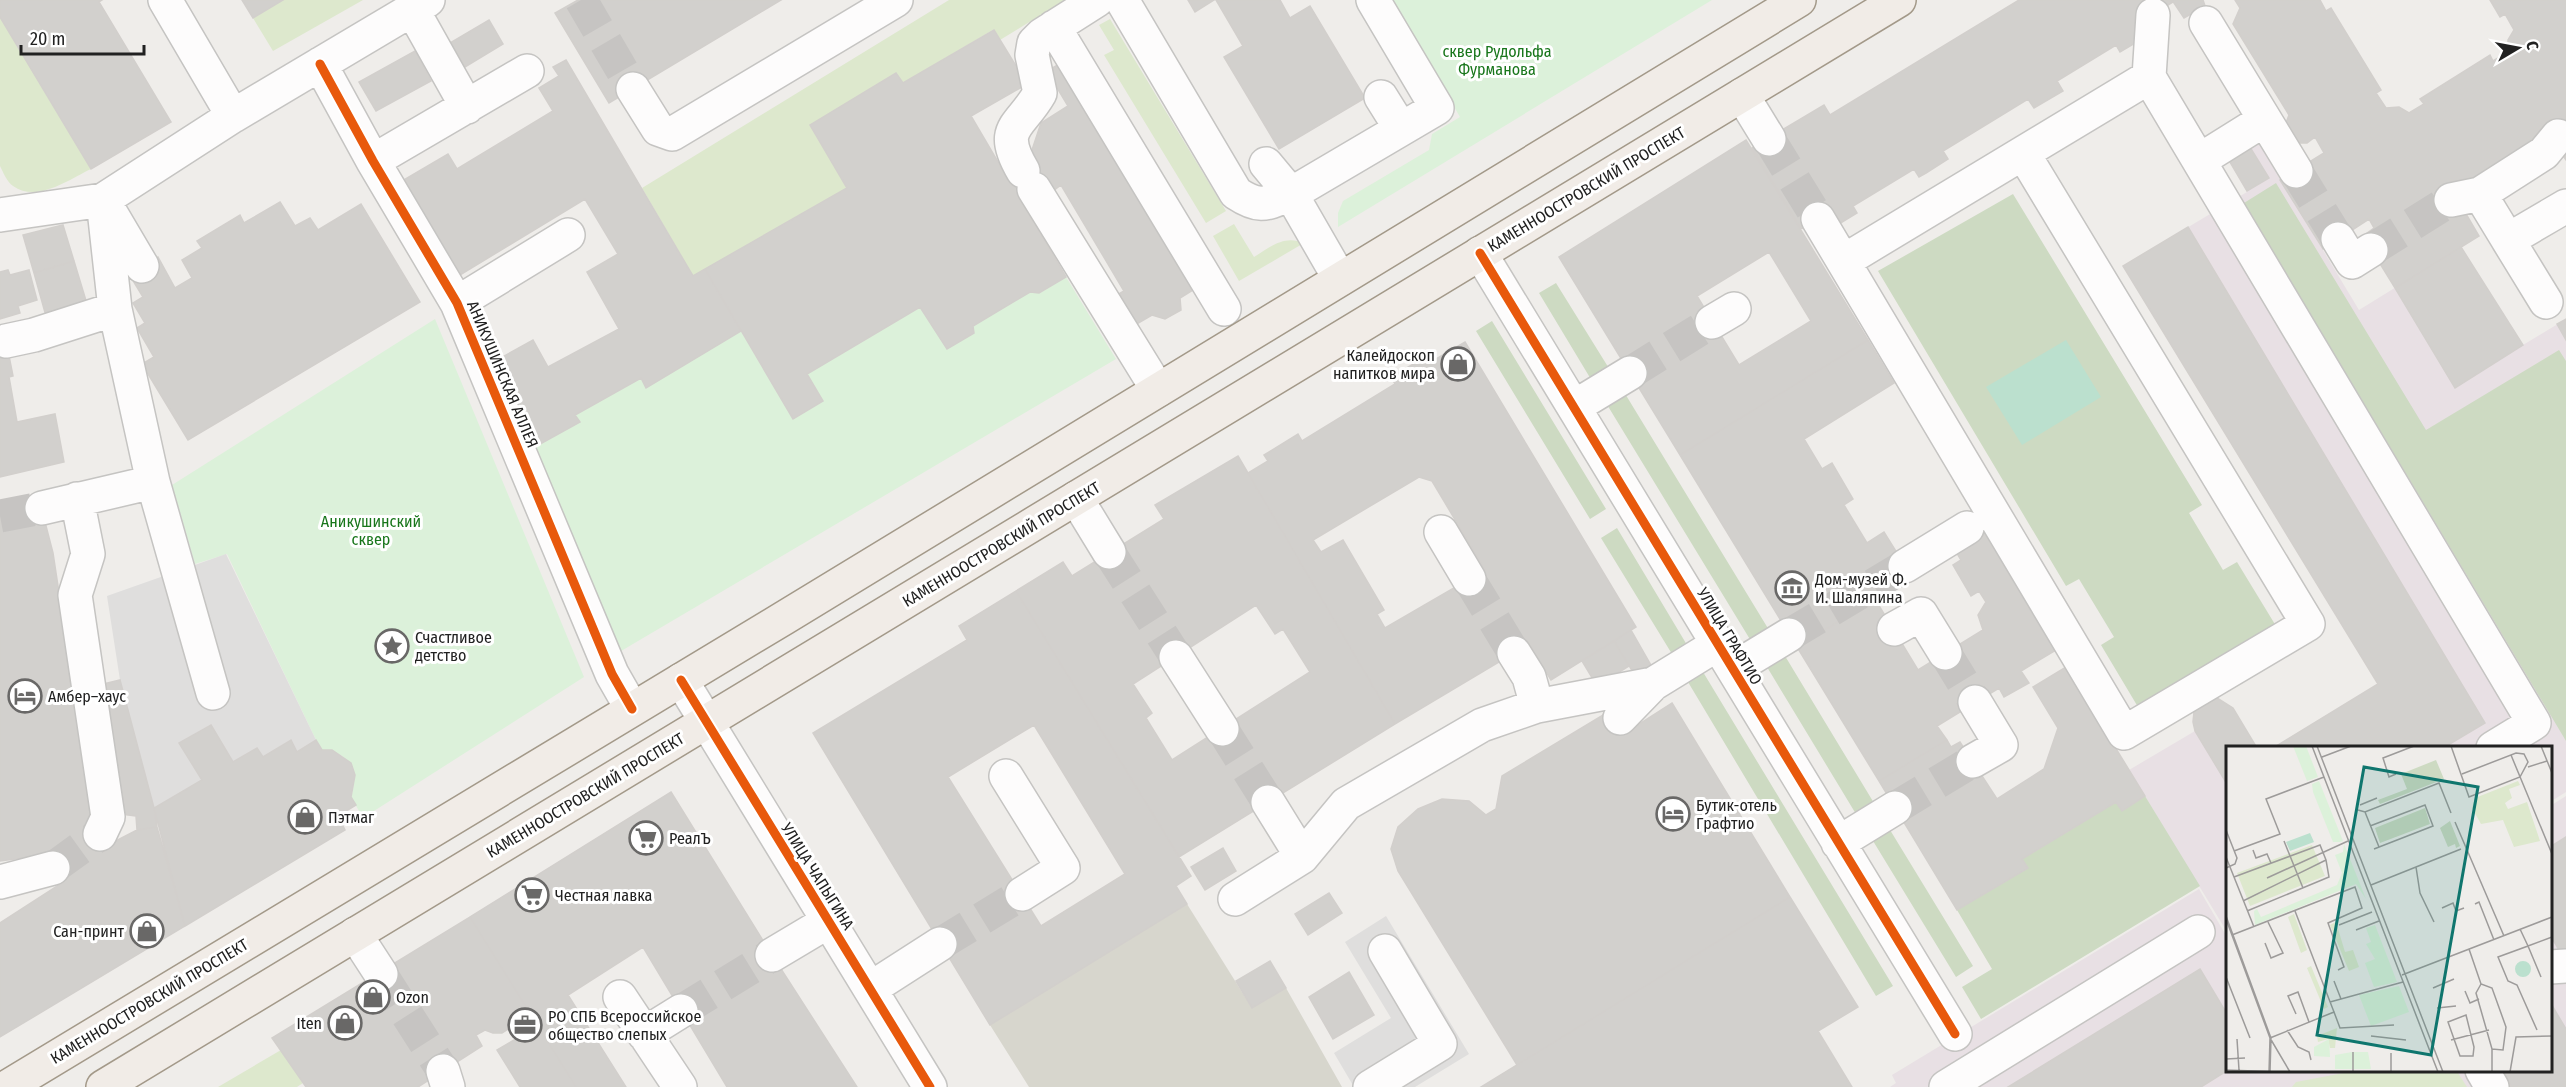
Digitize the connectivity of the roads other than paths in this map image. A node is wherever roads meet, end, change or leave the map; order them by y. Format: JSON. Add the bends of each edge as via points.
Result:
{"nodes":[{"id":1,"x":165,"y":0,"type":"edge"},
{"id":2,"x":896,"y":0,"type":"edge"},
{"id":3,"x":1097,"y":0,"type":"edge"},
{"id":4,"x":1122,"y":0,"type":"edge"},
{"id":5,"x":1373,"y":0,"type":"edge"},
{"id":6,"x":1799,"y":0,"type":"edge"},
{"id":7,"x":1899,"y":0,"type":"edge"},
{"id":8,"x":420,"y":5,"type":"edge"},
{"id":9,"x":2153,"y":15,"type":"dead end"},
{"id":10,"x":2206,"y":23,"type":"dead end"},
{"id":11,"x":1054,"y":27,"type":"junction"},
{"id":12,"x":320,"y":64,"type":"junction"},
{"id":13,"x":527,"y":71,"type":"dead end"},
{"id":14,"x":2149,"y":77,"type":"junction"},
{"id":15,"x":633,"y":88,"type":"tunnel mouth"},
{"id":16,"x":1742,"y":95,"type":"junction"},
{"id":17,"x":1381,"y":97,"type":"dead end"},
{"id":18,"x":467,"y":107,"type":"junction"},
{"id":19,"x":233,"y":116,"type":"junction"},
{"id":20,"x":2264,"y":120,"type":"junction"},
{"id":21,"x":1401,"y":129,"type":"junction"},
{"id":22,"x":2558,"y":136,"type":"dead end"},
{"id":23,"x":1769,"y":139,"type":"tunnel mouth"},
{"id":24,"x":2023,"y":153,"type":"junction"},
{"id":25,"x":373,"y":160,"type":"junction"},
{"id":26,"x":2200,"y":160,"type":"junction"},
{"id":27,"x":1266,"y":164,"type":"dead end"},
{"id":28,"x":2295,"y":171,"type":"tunnel mouth"},
{"id":29,"x":1291,"y":194,"type":"junction"},
{"id":30,"x":103,"y":201,"type":"junction"},
{"id":31,"x":2566,"y":206,"type":"edge"},
{"id":32,"x":0,"y":214,"type":"edge"},
{"id":33,"x":1818,"y":219,"type":"tunnel mouth"},
{"id":34,"x":568,"y":235,"type":"dead end"},
{"id":35,"x":2338,"y":239,"type":"tunnel mouth"},
{"id":36,"x":2508,"y":240,"type":"junction"},
{"id":37,"x":2371,"y":250,"type":"tunnel mouth"},
{"id":38,"x":1480,"y":253,"type":"junction"},
{"id":39,"x":1844,"y":261,"type":"junction"},
{"id":40,"x":142,"y":266,"type":"dead end"},
{"id":41,"x":1340,"y":279,"type":"junction"},
{"id":42,"x":2546,"y":302,"type":"dead end"},
{"id":43,"x":456,"y":303,"type":"junction"},
{"id":44,"x":115,"y":309,"type":"junction"},
{"id":45,"x":1224,"y":309,"type":"dead end"},
{"id":46,"x":6,"y":341,"type":"dead end"},
{"id":47,"x":1630,"y":373,"type":"tunnel mouth"},
{"id":48,"x":1158,"y":390,"type":"junction"},
{"id":49,"x":1574,"y":407,"type":"junction"},
{"id":50,"x":153,"y":482,"type":"junction"},
{"id":51,"x":1076,"y":498,"type":"junction"},
{"id":52,"x":77,"y":500,"type":"junction"},
{"id":53,"x":42,"y":508,"type":"tunnel mouth"},
{"id":54,"x":1967,"y":528,"type":"dead end"},
{"id":55,"x":1441,"y":532,"type":"dead end"},
{"id":56,"x":1109,"y":552,"type":"tunnel mouth"},
{"id":57,"x":1905,"y":566,"type":"tunnel mouth"},
{"id":58,"x":1469,"y":579,"type":"tunnel mouth"},
{"id":59,"x":1894,"y":629,"type":"dead end"},
{"id":60,"x":1789,"y":635,"type":"tunnel mouth"},
{"id":61,"x":1514,"y":653,"type":"tunnel mouth"},
{"id":62,"x":1945,"y":653,"type":"tunnel mouth"},
{"id":63,"x":1725,"y":656,"type":"junction"},
{"id":64,"x":1176,"y":657,"type":"tunnel mouth"},
{"id":65,"x":681,"y":680,"type":"junction"},
{"id":66,"x":1653,"y":684,"type":"junction"},
{"id":67,"x":213,"y":693,"type":"dead end"},
{"id":68,"x":1975,"y":702,"type":"tunnel mouth"},
{"id":69,"x":1537,"y":706,"type":"junction"},
{"id":70,"x":632,"y":709,"type":"junction"},
{"id":71,"x":1620,"y":718,"type":"dead end"},
{"id":72,"x":706,"y":721,"type":"junction"},
{"id":73,"x":1222,"y":729,"type":"tunnel mouth"},
{"id":74,"x":2496,"y":746,"type":"edge"},
{"id":75,"x":1973,"y":762,"type":"tunnel mouth"},
{"id":76,"x":1006,"y":776,"type":"dead end"},
{"id":77,"x":1268,"y":802,"type":"tunnel mouth"},
{"id":78,"x":1895,"y":808,"type":"tunnel mouth"},
{"id":79,"x":100,"y":834,"type":"tunnel mouth"},
{"id":80,"x":1838,"y":843,"type":"junction"},
{"id":81,"x":1302,"y":857,"type":"junction"},
{"id":82,"x":53,"y":868,"type":"tunnel mouth"},
{"id":83,"x":0,"y":882,"type":"edge"},
{"id":84,"x":1022,"y":894,"type":"tunnel mouth"},
{"id":85,"x":1235,"y":899,"type":"dead end"},
{"id":86,"x":829,"y":921,"type":"junction"},
{"id":87,"x":2198,"y":932,"type":"dead end"},
{"id":88,"x":355,"y":934,"type":"junction"},
{"id":89,"x":940,"y":944,"type":"tunnel mouth"},
{"id":90,"x":1385,"y":951,"type":"dead end"},
{"id":91,"x":772,"y":955,"type":"tunnel mouth"},
{"id":92,"x":2566,"y":966,"type":"edge"},
{"id":93,"x":2551,"y":967,"type":"edge"},
{"id":94,"x":381,"y":974,"type":"tunnel mouth"},
{"id":95,"x":870,"y":989,"type":"junction"},
{"id":96,"x":620,"y":997,"type":"dead end"},
{"id":97,"x":681,"y":1011,"type":"tunnel mouth"},
{"id":98,"x":644,"y":1034,"type":"junction"},
{"id":99,"x":1955,"y":1034,"type":"dead end"},
{"id":100,"x":2483,"y":1072,"type":"edge"},
{"id":101,"x":7,"y":1087,"type":"edge"},
{"id":102,"x":103,"y":1087,"type":"edge"},
{"id":103,"x":680,"y":1087,"type":"edge"},
{"id":104,"x":930,"y":1087,"type":"edge"},
{"id":105,"x":1370,"y":1087,"type":"edge"},
{"id":106,"x":1946,"y":1087,"type":"edge"},
{"id":107,"x":2492,"y":1087,"type":"edge"}],
"edges":[{"from":1,"to":19,"type":"street"},
{"from":2,"to":15,"type":"street","via":[[672,134],[658,129]]},
{"from":3,"to":11,"type":"street"},
{"from":4,"to":29,"type":"street","via":[[1236,193],[1252,204]]},
{"from":5,"to":21,"type":"street","via":[[1437,108]]},
{"from":6,"to":41,"type":"main road","name":"КАМЕННООСТРОВСКИЙ ПРОСПЕКТ"},
{"from":7,"to":16,"type":"main road","name":"КАМЕННООСТРОВСКИЙ ПРОСПЕКТ"},
{"from":8,"to":12,"type":"street"},
{"from":8,"to":18,"type":"street"},
{"from":9,"to":14,"type":"street"},
{"from":10,"to":20,"type":"street"},
{"from":11,"to":45,"type":"street"},
{"from":11,"to":48,"type":"street","via":[[1034,43],[1032,56],[1040,93],[1011,133],[1012,152]]},
{"from":12,"to":19,"type":"street"},
{"from":12,"to":25,"type":"street","name":"АНИКУШИНСКАЯ АЛЛЕЯ"},
{"from":13,"to":18,"type":"street"},
{"from":14,"to":24,"type":"street"},
{"from":14,"to":26,"type":"street"},
{"from":16,"to":23,"type":"street"},
{"from":16,"to":38,"type":"main road","name":"КАМЕННООСТРОВСКИЙ ПРОСПЕКТ"},
{"from":17,"to":21,"type":"street"},
{"from":18,"to":25,"type":"street"},
{"from":19,"to":30,"type":"street"},
{"from":20,"to":26,"type":"street"},
{"from":20,"to":28,"type":"street"},
{"from":21,"to":29,"type":"street"},
{"from":22,"to":36,"type":"street","via":[[2544,153],[2466,197]]},
{"from":24,"to":39,"type":"street"},
{"from":24,"to":39,"type":"street","via":[[2308,624],[2124,733]]},
{"from":25,"to":43,"type":"street","name":"АНИКУШИНСКАЯ АЛЛЕЯ"},
{"from":26,"to":74,"type":"street","via":[[2534,723]]},
{"from":27,"to":29,"type":"street"},
{"from":29,"to":41,"type":"street"},
{"from":30,"to":32,"type":"street"},
{"from":30,"to":40,"type":"street"},
{"from":30,"to":44,"type":"street"},
{"from":31,"to":36,"type":"street"},
{"from":33,"to":39,"type":"street"},
{"from":34,"to":43,"type":"street"},
{"from":35,"to":37,"type":"street","via":[[2352,262]]},
{"from":36,"to":42,"type":"street"},
{"from":38,"to":49,"type":"street","name":"УЛИЦА ГРАФТИО"},
{"from":38,"to":51,"type":"main road","name":"КАМЕННООСТРОВСКИЙ ПРОСПЕКТ"},
{"from":41,"to":48,"type":"main road","name":"КАМЕННООСТРОВСКИЙ ПРОСПЕКТ"},
{"from":43,"to":70,"type":"street","name":"АНИКУШИНСКАЯ АЛЛЕЯ","via":[[612,674]]},
{"from":44,"to":46,"type":"street"},
{"from":44,"to":50,"type":"street"},
{"from":47,"to":49,"type":"street"},
{"from":48,"to":65,"type":"main road","name":"КАМЕННООСТРОВСКИЙ ПРОСПЕКТ"},
{"from":49,"to":63,"type":"street","name":"УЛИЦА ГРАФТИО"},
{"from":50,"to":52,"type":"street"},
{"from":50,"to":67,"type":"street"},
{"from":51,"to":56,"type":"street"},
{"from":51,"to":72,"type":"main road","name":"КАМЕННООСТРОВСКИЙ ПРОСПЕКТ"},
{"from":52,"to":53,"type":"street"},
{"from":52,"to":79,"type":"street","via":[[88,554],[75,595],[108,817]]},
{"from":54,"to":57,"type":"street"},
{"from":55,"to":58,"type":"street"},
{"from":59,"to":62,"type":"street","via":[[1921,614]]},
{"from":60,"to":63,"type":"street"},
{"from":61,"to":69,"type":"street","via":[[1529,677]]},
{"from":63,"to":66,"type":"street"},
{"from":63,"to":80,"type":"street","name":"УЛИЦА ГРАФТИО"},
{"from":64,"to":73,"type":"street"},
{"from":65,"to":70,"type":"main road","name":"КАМЕННООСТРОВСКИЙ ПРОСПЕКТ"},
{"from":65,"to":72,"type":"street","name":"УЛИЦА ЧАПЫГИНА"},
{"from":66,"to":69,"type":"street"},
{"from":66,"to":71,"type":"street"},
{"from":68,"to":75,"type":"street","via":[[2001,745]]},
{"from":69,"to":81,"type":"street","via":[[1482,725],[1346,804]]},
{"from":70,"to":101,"type":"main road","name":"КАМЕННООСТРОВСКИЙ ПРОСПЕКТ"},
{"from":72,"to":86,"type":"street","name":"УЛИЦА ЧАПЫГИНА"},
{"from":72,"to":88,"type":"main road","name":"КАМЕННООСТРОВСКИЙ ПРОСПЕКТ"},
{"from":76,"to":84,"type":"street","via":[[1063,868]]},
{"from":77,"to":81,"type":"street"},
{"from":78,"to":80,"type":"street"},
{"from":80,"to":99,"type":"street","name":"УЛИЦА ГРАФТИО"},
{"from":81,"to":85,"type":"street"},
{"from":82,"to":83,"type":"street"},
{"from":86,"to":91,"type":"street"},
{"from":86,"to":95,"type":"street","name":"УЛИЦА ЧАПЫГИНА"},
{"from":87,"to":106,"type":"street"},
{"from":88,"to":94,"type":"street"},
{"from":88,"to":102,"type":"main road","name":"КАМЕННООСТРОВСКИЙ ПРОСПЕКТ"},
{"from":89,"to":95,"type":"street"},
{"from":90,"to":105,"type":"street","via":[[1440,1044]]},
{"from":92,"to":93,"type":"street"},
{"from":95,"to":104,"type":"street","name":"УЛИЦА ЧАПЫГИНА"},
{"from":96,"to":98,"type":"street"},
{"from":97,"to":98,"type":"street"},
{"from":98,"to":103,"type":"street"},
{"from":100,"to":107,"type":"street"}]}
